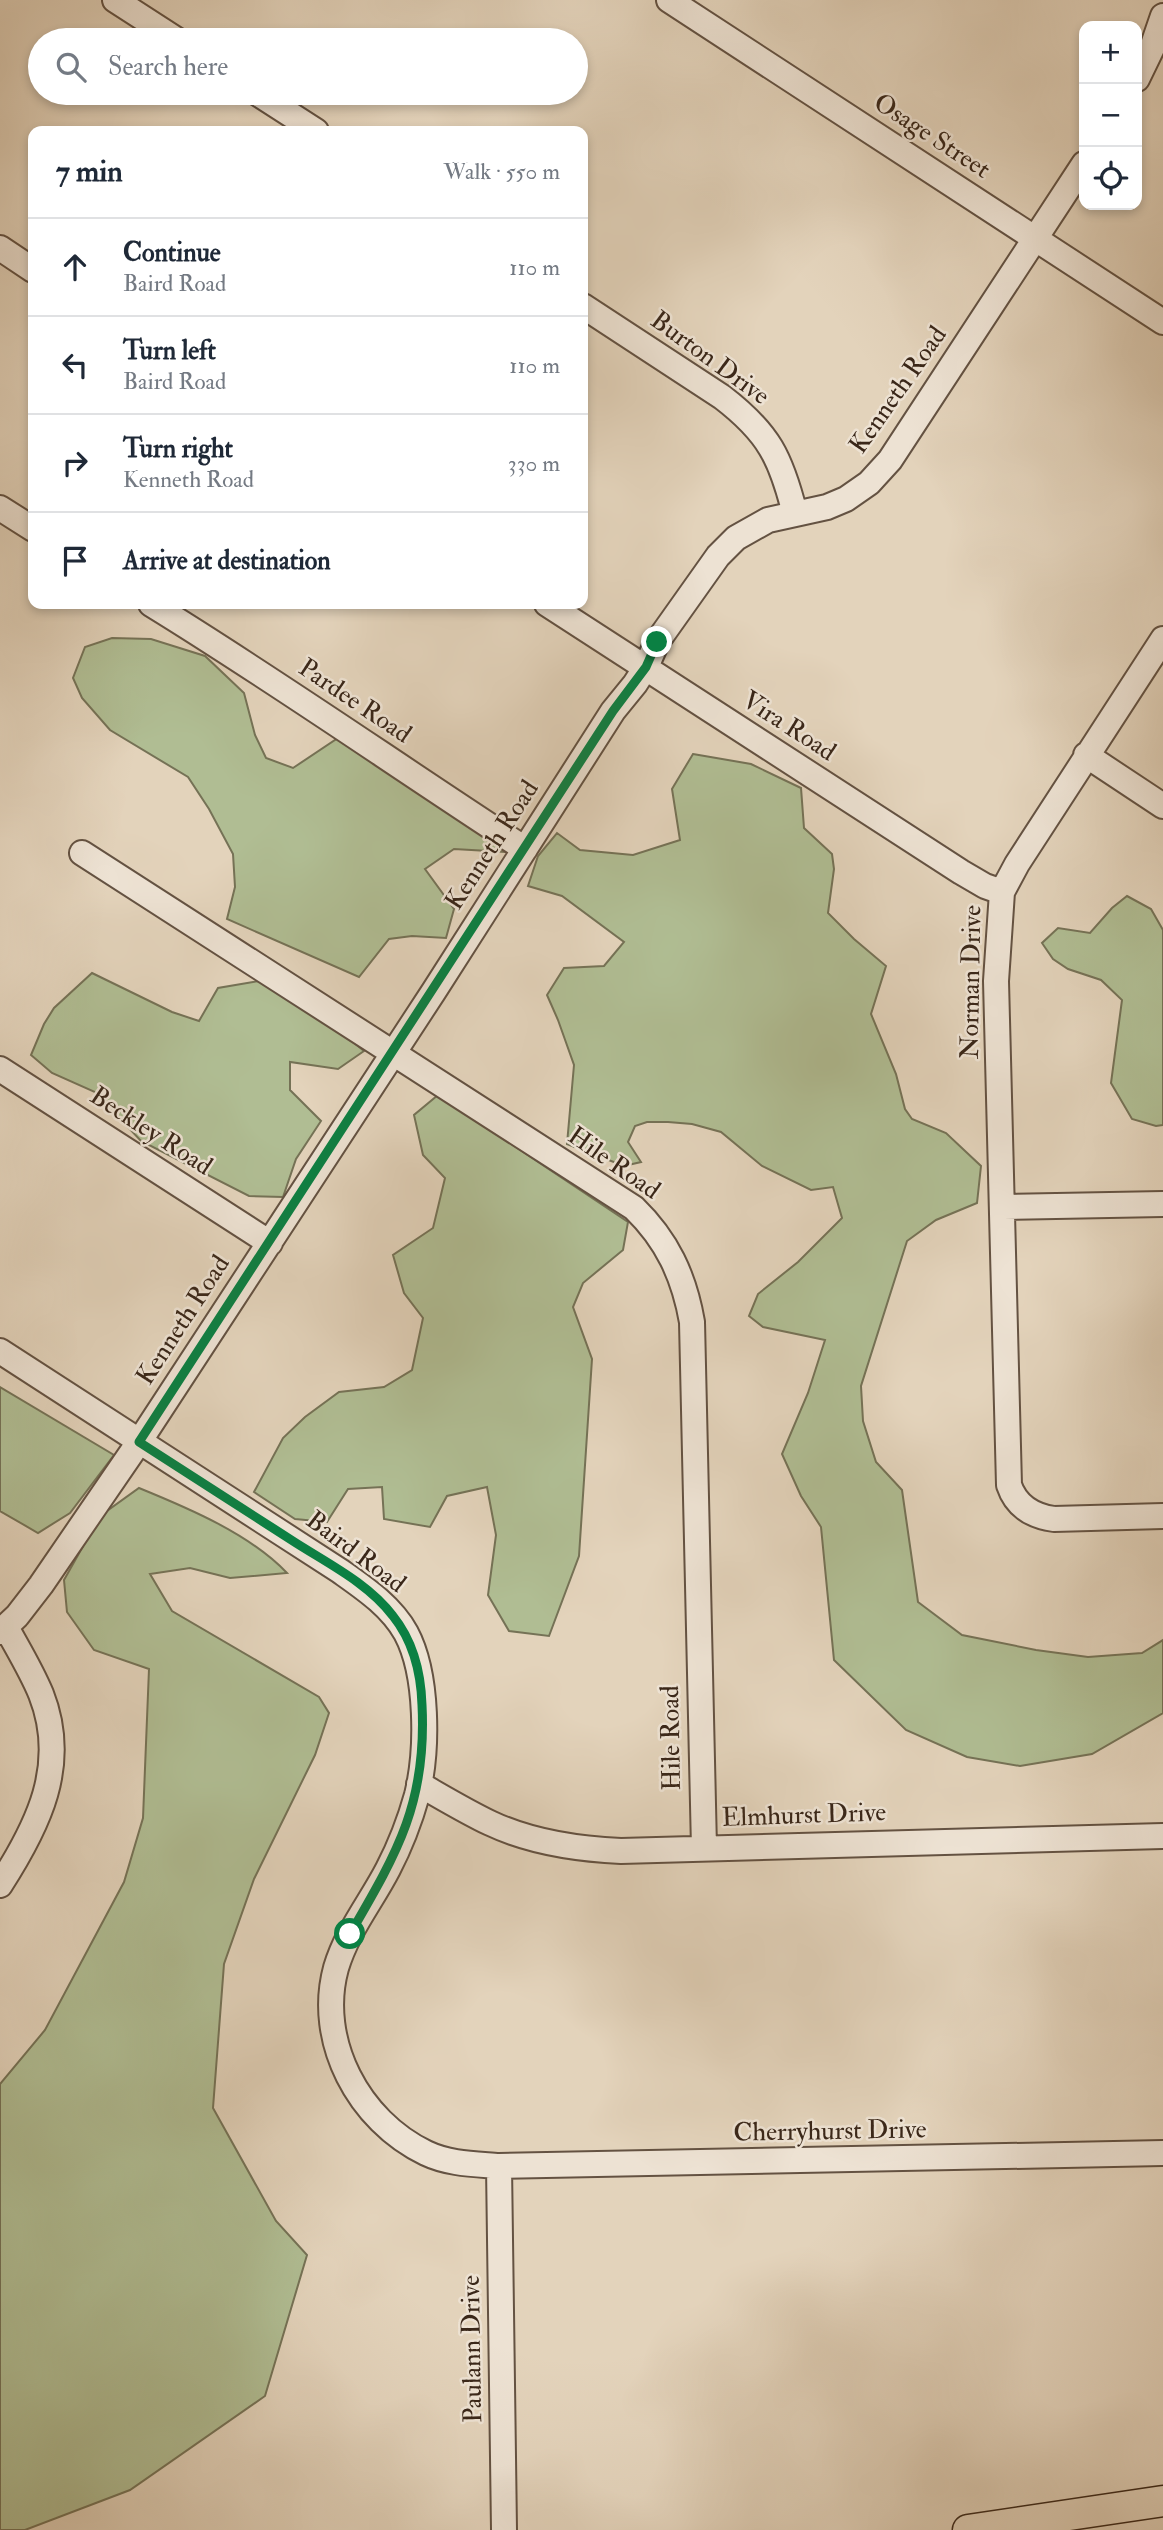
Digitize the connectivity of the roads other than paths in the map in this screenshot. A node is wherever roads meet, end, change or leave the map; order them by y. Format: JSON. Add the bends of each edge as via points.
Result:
{"nodes":[{"id":1,"x":115,"y":0,"type":"edge"},
{"id":2,"x":669,"y":0,"type":"edge"},
{"id":3,"x":1163,"y":16,"type":"edge"},
{"id":4,"x":158,"y":28,"type":"edge"},
{"id":5,"x":1142,"y":69,"type":"edge"},
{"id":6,"x":276,"y":105,"type":"edge"},
{"id":7,"x":308,"y":126,"type":"edge"},
{"id":8,"x":1079,"y":171,"type":"edge"},
{"id":9,"x":1034,"y":238,"type":"junction"},
{"id":10,"x":0,"y":248,"type":"edge"},
{"id":11,"x":28,"y":267,"type":"edge"},
{"id":12,"x":588,"y":309,"type":"edge"},
{"id":13,"x":1163,"y":322,"type":"edge"},
{"id":14,"x":0,"y":508,"type":"edge"},
{"id":15,"x":795,"y":514,"type":"junction"},
{"id":16,"x":28,"y":526,"type":"edge"},
{"id":17,"x":159,"y":609,"type":"edge"},
{"id":18,"x":555,"y":609,"type":"edge"},
{"id":19,"x":1163,"y":639,"type":"edge"},
{"id":20,"x":646,"y":667,"type":"junction"},
{"id":21,"x":1086,"y":755,"type":"junction"},
{"id":22,"x":1163,"y":806,"type":"edge"},
{"id":23,"x":525,"y":849,"type":"junction"},
{"id":24,"x":82,"y":853,"type":"dead end"},
{"id":25,"x":1002,"y":892,"type":"junction"},
{"id":26,"x":394,"y":1051,"type":"junction"},
{"id":27,"x":0,"y":1069,"type":"edge"},
{"id":28,"x":1163,"y":1204,"type":"edge"},
{"id":29,"x":1004,"y":1207,"type":"junction"},
{"id":30,"x":270,"y":1243,"type":"junction"},
{"id":31,"x":0,"y":1352,"type":"edge"},
{"id":32,"x":139,"y":1442,"type":"junction"},
{"id":33,"x":1163,"y":1516,"type":"edge"},
{"id":34,"x":3,"y":1630,"type":"edge"},
{"id":35,"x":419,"y":1784,"type":"junction"},
{"id":36,"x":1163,"y":1836,"type":"edge"},
{"id":37,"x":704,"y":1848,"type":"junction"},
{"id":38,"x":0,"y":1885,"type":"edge"},
{"id":39,"x":1163,"y":2153,"type":"edge"},
{"id":40,"x":499,"y":2166,"type":"junction"},
{"id":41,"x":1163,"y":2501,"type":"edge"},
{"id":42,"x":504,"y":2530,"type":"edge"},
{"id":43,"x":968,"y":2530,"type":"edge"}],
"edges":[{"from":1,"to":4,"type":"street"},
{"from":2,"to":9,"type":"street","name":"Osage Street"},
{"from":3,"to":5,"type":"street"},
{"from":6,"to":7,"type":"street"},
{"from":8,"to":9,"type":"street","name":"Kenneth Road"},
{"from":9,"to":13,"type":"street","name":"Osage Street"},
{"from":9,"to":15,"type":"street","name":"Kenneth Road","via":[[890,460],[846,499]]},
{"from":10,"to":11,"type":"street"},
{"from":12,"to":15,"type":"street","name":"Burton Drive","via":[[743,413],[772,446]]},
{"from":14,"to":16,"type":"street"},
{"from":15,"to":20,"type":"street","name":"Kenneth Road","via":[[751,528],[718,556],[657,642]]},
{"from":17,"to":23,"type":"street","name":"Pardee Road","via":[[257,669]]},
{"from":18,"to":20,"type":"street","name":"Vira Road"},
{"from":19,"to":21,"type":"street","name":"Norman Drive"},
{"from":20,"to":23,"type":"street","name":"Kenneth Road"},
{"from":20,"to":25,"type":"street","name":"Vira Road","via":[[961,872]]},
{"from":21,"to":22,"type":"street"},
{"from":21,"to":25,"type":"street","name":"Norman Drive"},
{"from":23,"to":26,"type":"street","name":"Kenneth Road"},
{"from":24,"to":26,"type":"street","name":"Hile Road"},
{"from":25,"to":29,"type":"street","name":"Norman Drive","via":[[996,981]]},
{"from":26,"to":30,"type":"street","name":"Kenneth Road"},
{"from":26,"to":37,"type":"street","name":"Hile Road","via":[[634,1208],[659,1235],[678,1270],[692,1322]]},
{"from":27,"to":30,"type":"street","name":"Beckley Road"},
{"from":28,"to":29,"type":"street"},
{"from":29,"to":33,"type":"street","name":"Norman Drive","via":[[1009,1485],[1016,1501],[1041,1518]]},
{"from":30,"to":32,"type":"street","name":"Kenneth Road"},
{"from":31,"to":32,"type":"street","name":"Baird Road"},
{"from":32,"to":34,"type":"street","name":"Kenneth Road","via":[[41,1585]]},
{"from":32,"to":35,"type":"street","name":"Baird Road","via":[[340,1571],[392,1613],[406,1633],[421,1689]]},
{"from":34,"to":38,"type":"street","via":[[42,1696],[51,1753],[37,1822]]},
{"from":35,"to":37,"type":"street","name":"Elmhurst Drive","via":[[491,1824],[564,1846],[621,1851]]},
{"from":35,"to":40,"type":"street","name":"Baird Road","via":[[388,1869],[340,1957],[332,1987],[333,2026],[355,2091],[397,2136],[455,2163]]},
{"from":36,"to":37,"type":"street","name":"Elmhurst Drive"},
{"from":39,"to":40,"type":"street","name":"Cherryhurst Drive"},
{"from":40,"to":42,"type":"street","name":"Paulann Drive"},
{"from":41,"to":43,"type":"main road"}]}
